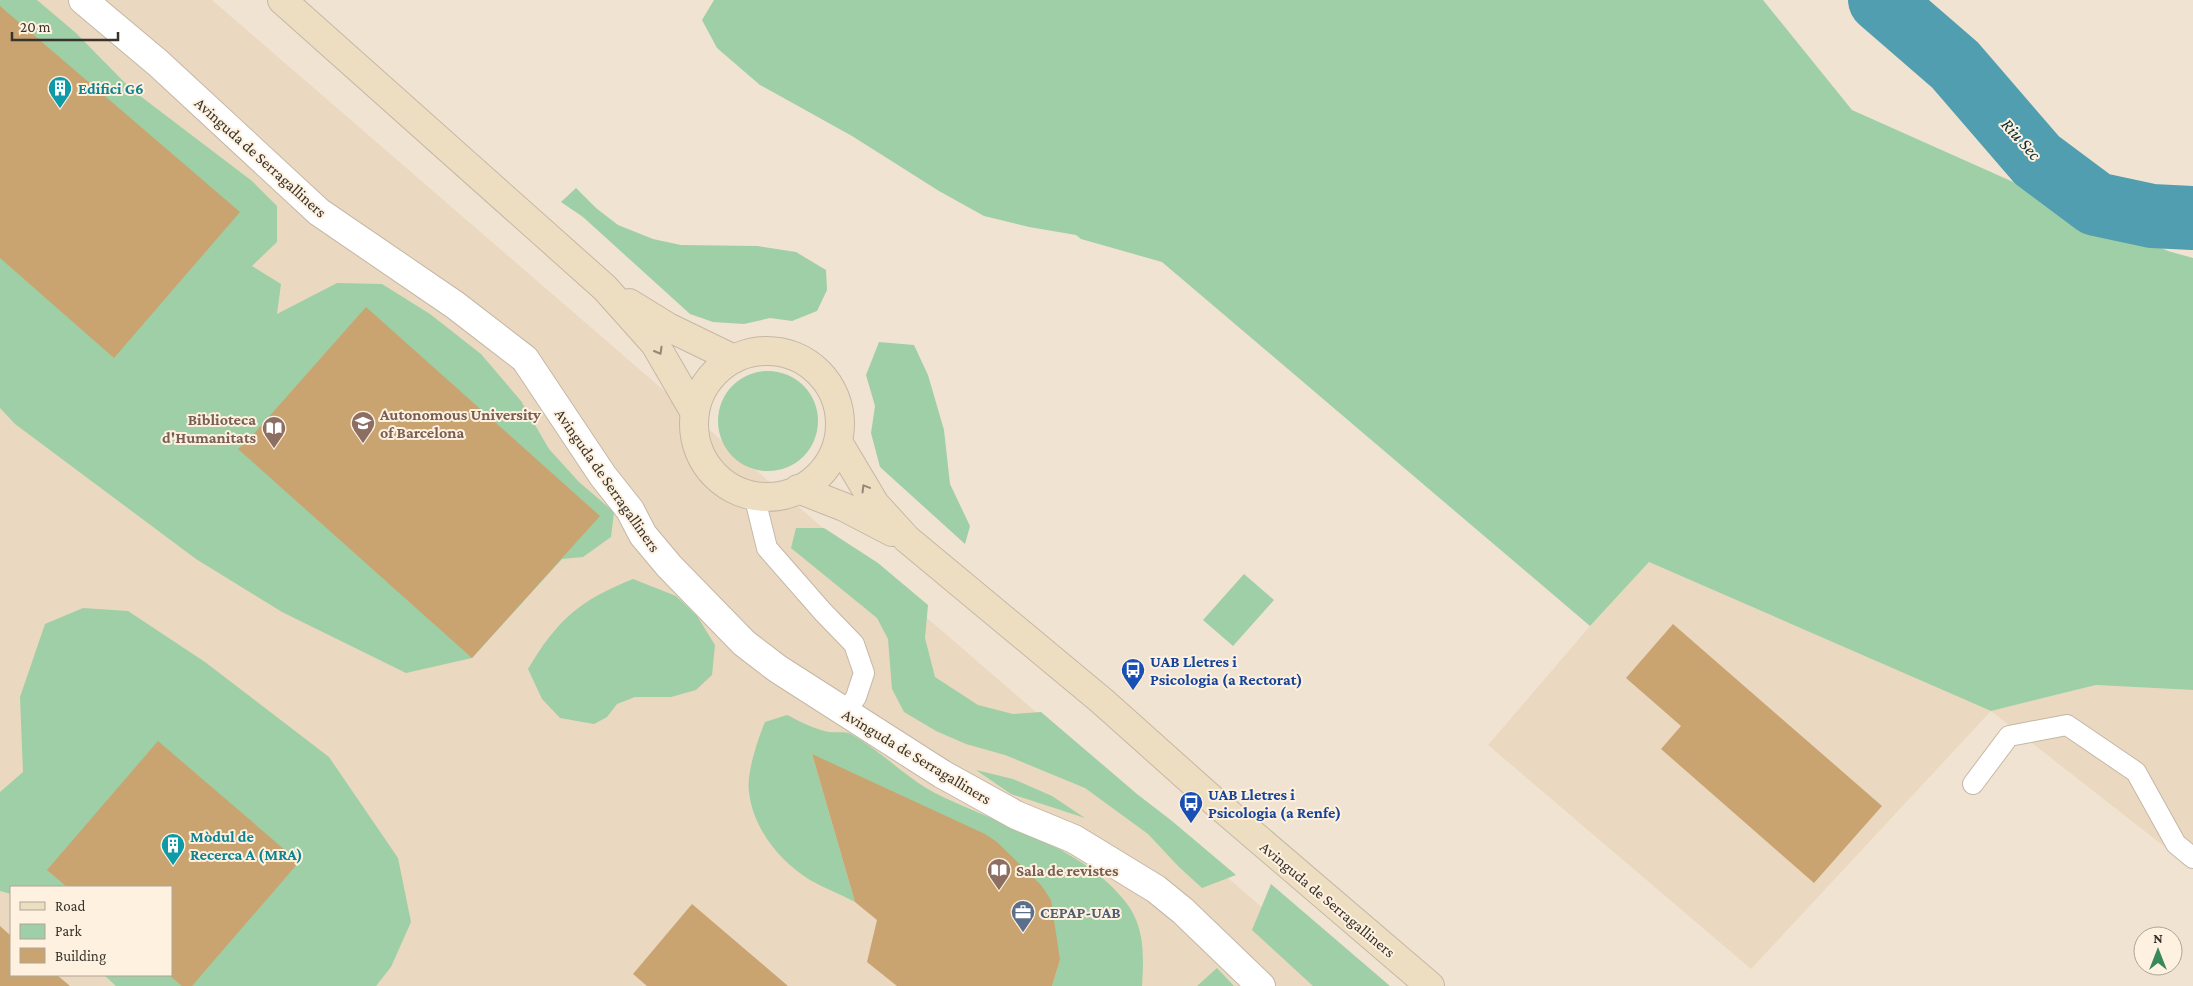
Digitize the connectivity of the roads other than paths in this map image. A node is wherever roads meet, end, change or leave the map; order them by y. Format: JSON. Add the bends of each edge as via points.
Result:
{"nodes":[{"id":1,"x":83,"y":0,"type":"edge"},
{"id":2,"x":282,"y":0,"type":"edge"},
{"id":3,"x":605,"y":288,"type":"junction"},
{"id":4,"x":734,"y":359,"type":"junction"},
{"id":5,"x":695,"y":413,"type":"junction"},
{"id":6,"x":838,"y":442,"type":"junction"},
{"id":7,"x":798,"y":489,"type":"junction"},
{"id":8,"x":754,"y":495,"type":"junction"},
{"id":9,"x":907,"y":539,"type":"junction"},
{"id":10,"x":846,"y":712,"type":"junction"},
{"id":11,"x":1973,"y":784,"type":"dead end"},
{"id":12,"x":2193,"y":858,"type":"edge"},
{"id":13,"x":1262,"y":986,"type":"edge"},
{"id":14,"x":1430,"y":986,"type":"edge"}],
"edges":[{"from":1,"to":10,"type":"street","name":"Avinguda de Serragalliners","via":[[158,63],[319,212],[455,305],[525,359],[603,476],[630,510],[643,535],[669,566],[744,643]]},
{"from":2,"to":3,"type":"street"},
{"from":3,"to":4,"type":"street","via":[[668,327]]},
{"from":3,"to":5,"type":"street","one_way":true,"via":[[655,344]]},
{"from":4,"to":5,"type":"street","via":[[719,368],[708,381],[699,396]]},
{"from":4,"to":6,"type":"street","via":[[752,352],[771,351],[789,354],[812,367],[825,380],[836,402],[840,426]]},
{"from":5,"to":8,"type":"street","via":[[697,446],[708,466],[723,482]]},
{"from":6,"to":7,"type":"street","via":[[820,473]]},
{"from":9,"to":6,"type":"street","name":"Avinguda de Serragalliners","one_way":true,"via":[[875,504]]},
{"from":7,"to":8,"type":"street","via":[[776,496]]},
{"from":7,"to":9,"type":"street","name":"Avinguda de Serragalliners","via":[[844,507]]},
{"from":8,"to":10,"type":"lane","via":[[767,548],[854,644],[864,674],[856,697]]},
{"from":9,"to":14,"type":"street","name":"Avinguda de Serragalliners","via":[[1102,701]]},
{"from":10,"to":13,"type":"street","name":"Avinguda de Serragalliners","via":[[942,774],[1016,815],[1074,839],[1156,889]]},
{"from":11,"to":12,"type":"lane","via":[[2009,736],[2068,725],[2136,772],[2176,844]]}]}
